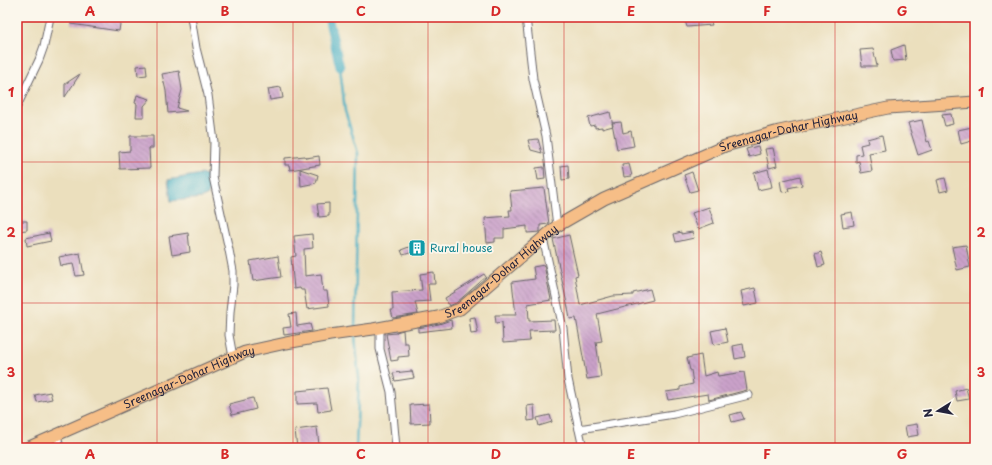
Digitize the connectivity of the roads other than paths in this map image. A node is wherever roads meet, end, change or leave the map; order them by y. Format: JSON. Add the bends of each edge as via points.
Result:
{"nodes":[{"id":1,"x":50,"y":17,"type":"edge"},
{"id":2,"x":191,"y":17,"type":"edge"},
{"id":3,"x":526,"y":17,"type":"edge"},
{"id":4,"x":975,"y":102,"type":"edge"},
{"id":5,"x":17,"y":106,"type":"edge"},
{"id":6,"x":557,"y":226,"type":"junction"},
{"id":7,"x":542,"y":238,"type":"junction"},
{"id":8,"x":376,"y":328,"type":"junction"},
{"id":9,"x":233,"y":357,"type":"junction"},
{"id":10,"x":749,"y":395,"type":"dead end"},
{"id":11,"x":579,"y":429,"type":"junction"},
{"id":12,"x":57,"y":435,"type":"junction"},
{"id":13,"x":27,"y":448,"type":"edge"},
{"id":14,"x":60,"y":448,"type":"edge"},
{"id":15,"x":396,"y":448,"type":"edge"},
{"id":16,"x":583,"y":448,"type":"edge"}],
"edges":[{"from":1,"to":5,"type":"street","via":[[39,60]]},
{"from":2,"to":9,"type":"street","via":[[208,95],[214,142],[213,177],[233,271],[229,335]]},
{"from":3,"to":6,"type":"street","via":[[533,79],[546,136]]},
{"from":4,"to":6,"type":"main road","name":"Sreenagar-Dohar Highway","via":[[888,108],[779,131],[725,146],[604,199]]},
{"from":6,"to":7,"type":"main road","name":"Sreenagar-Dohar Highway"},
{"from":7,"to":8,"type":"main road","name":"Sreenagar-Dohar Highway","via":[[460,309],[438,317]]},
{"from":7,"to":11,"type":"street","via":[[563,328],[568,378]]},
{"from":8,"to":9,"type":"main road","name":"Sreenagar-Dohar Highway","via":[[245,352]]},
{"from":8,"to":15,"type":"street","via":[[391,392]]},
{"from":9,"to":12,"type":"main road","name":"Sreenagar-Dohar Highway"},
{"from":10,"to":11,"type":"street","via":[[674,414]]},
{"from":11,"to":16,"type":"street"},
{"from":12,"to":13,"type":"main road","name":"Sreenagar-Dohar Highway"},
{"from":12,"to":14,"type":"street"}]}
